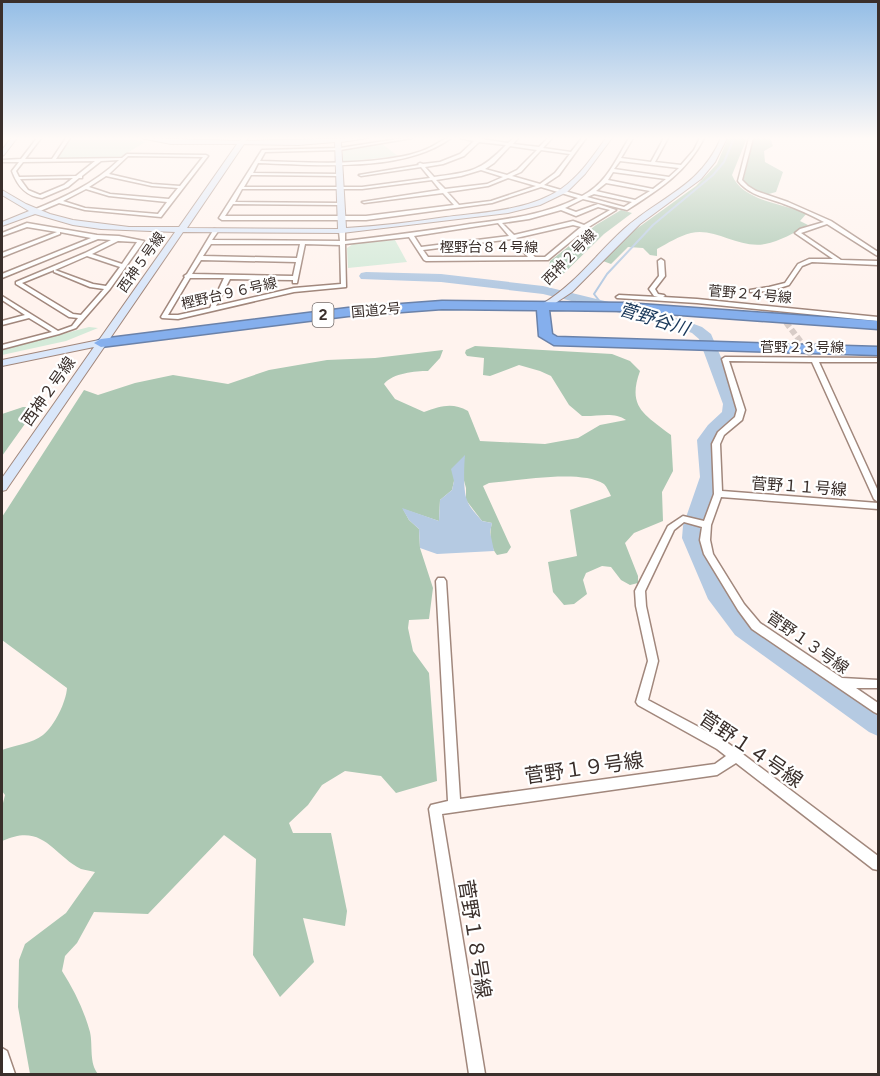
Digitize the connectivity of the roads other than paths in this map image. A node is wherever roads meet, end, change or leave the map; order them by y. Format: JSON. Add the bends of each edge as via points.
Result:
{"nodes":[{"id":1,"x":23,"y":188,"type":"edge"},
{"id":2,"x":61,"y":188,"type":"edge"},
{"id":3,"x":87,"y":188,"type":"joint"},
{"id":4,"x":180,"y":188,"type":"edge"},
{"id":5,"x":209,"y":188,"type":"edge"},
{"id":6,"x":241,"y":188,"type":"edge"},
{"id":7,"x":262,"y":188,"type":"edge"},
{"id":8,"x":357,"y":188,"type":"edge"},
{"id":9,"x":362,"y":188,"type":"edge"},
{"id":10,"x":441,"y":188,"type":"edge"},
{"id":11,"x":468,"y":188,"type":"edge"},
{"id":12,"x":534,"y":188,"type":"edge"},
{"id":13,"x":548,"y":188,"type":"edge"},
{"id":14,"x":566,"y":188,"type":"edge"},
{"id":15,"x":597,"y":188,"type":"edge"},
{"id":16,"x":643,"y":188,"type":"edge"},
{"id":17,"x":677,"y":188,"type":"edge"},
{"id":18,"x":685,"y":188,"type":"edge"},
{"id":19,"x":748,"y":188,"type":"edge"},
{"id":20,"x":340,"y":189,"type":"junction"},
{"id":21,"x":653,"y":190,"type":"joint"},
{"id":22,"x":2,"y":192,"type":"edge"},
{"id":23,"x":444,"y":192,"type":"junction"},
{"id":24,"x":561,"y":192,"type":"junction"},
{"id":25,"x":593,"y":192,"type":"junction"},
{"id":26,"x":582,"y":198,"type":"junction"},
{"id":27,"x":59,"y":201,"type":"junction"},
{"id":28,"x":170,"y":201,"type":"junction"},
{"id":29,"x":364,"y":202,"type":"junction"},
{"id":30,"x":636,"y":202,"type":"junction"},
{"id":31,"x":232,"y":203,"type":"junction"},
{"id":32,"x":341,"y":204,"type":"junction"},
{"id":33,"x":458,"y":207,"type":"junction"},
{"id":34,"x":561,"y":208,"type":"junction"},
{"id":35,"x":33,"y":212,"type":"junction"},
{"id":36,"x":366,"y":218,"type":"junction"},
{"id":37,"x":342,"y":219,"type":"junction"},
{"id":38,"x":829,"y":222,"type":"junction"},
{"id":39,"x":500,"y":223,"type":"junction"},
{"id":40,"x":2,"y":224,"type":"edge"},
{"id":41,"x":585,"y":227,"type":"junction"},
{"id":42,"x":180,"y":229,"type":"junction"},
{"id":43,"x":216,"y":230,"type":"junction"},
{"id":44,"x":342,"y":231,"type":"junction"},
{"id":45,"x":60,"y":232,"type":"junction"},
{"id":46,"x":2,"y":235,"type":"edge"},
{"id":47,"x":411,"y":235,"type":"junction"},
{"id":48,"x":97,"y":237,"type":"junction"},
{"id":49,"x":513,"y":237,"type":"junction"},
{"id":50,"x":119,"y":238,"type":"junction"},
{"id":51,"x":210,"y":242,"type":"junction"},
{"id":52,"x":303,"y":243,"type":"junction"},
{"id":53,"x":343,"y":243,"type":"junction"},
{"id":54,"x":420,"y":249,"type":"junction"},
{"id":55,"x":596,"y":249,"type":"dead end"},
{"id":56,"x":87,"y":254,"type":"junction"},
{"id":57,"x":879,"y":254,"type":"edge"},
{"id":58,"x":2,"y":255,"type":"edge"},
{"id":59,"x":200,"y":258,"type":"junction"},
{"id":60,"x":533,"y":259,"type":"junction"},
{"id":61,"x":300,"y":260,"type":"junction"},
{"id":62,"x":661,"y":261,"type":"dead end"},
{"id":63,"x":839,"y":261,"type":"junction"},
{"id":64,"x":879,"y":263,"type":"edge"},
{"id":65,"x":122,"y":266,"type":"junction"},
{"id":66,"x":56,"y":271,"type":"dead end"},
{"id":67,"x":574,"y":273,"type":"dead end"},
{"id":68,"x":2,"y":276,"type":"edge"},
{"id":69,"x":187,"y":276,"type":"junction"},
{"id":70,"x":228,"y":277,"type":"junction"},
{"id":71,"x":295,"y":278,"type":"junction"},
{"id":72,"x":108,"y":288,"type":"junction"},
{"id":73,"x":564,"y":289,"type":"junction"},
{"id":74,"x":294,"y":290,"type":"junction"},
{"id":75,"x":752,"y":291,"type":"dead end"},
{"id":76,"x":619,"y":297,"type":"dead end"},
{"id":77,"x":2,"y":299,"type":"edge"},
{"id":78,"x":552,"y":300,"type":"junction"},
{"id":79,"x":685,"y":300,"type":"junction"},
{"id":80,"x":212,"y":309,"type":"junction"},
{"id":81,"x":29,"y":316,"type":"junction"},
{"id":82,"x":83,"y":317,"type":"junction"},
{"id":83,"x":879,"y":319,"type":"edge"},
{"id":84,"x":2,"y":323,"type":"edge"},
{"id":85,"x":879,"y":325,"type":"edge"},
{"id":86,"x":57,"y":333,"type":"junction"},
{"id":87,"x":101,"y":343,"type":"junction"},
{"id":88,"x":2,"y":347,"type":"edge"},
{"id":89,"x":879,"y":351,"type":"edge"},
{"id":90,"x":723,"y":353,"type":"junction"},
{"id":91,"x":813,"y":359,"type":"junction"},
{"id":92,"x":879,"y":360,"type":"edge"},
{"id":93,"x":2,"y":363,"type":"edge"},
{"id":94,"x":2,"y":487,"type":"edge"},
{"id":95,"x":718,"y":494,"type":"junction"},
{"id":96,"x":879,"y":499,"type":"edge"},
{"id":97,"x":879,"y":506,"type":"edge"},
{"id":98,"x":707,"y":525,"type":"junction"},
{"id":99,"x":441,"y":581,"type":"dead end"},
{"id":100,"x":840,"y":683,"type":"junction"},
{"id":101,"x":879,"y":684,"type":"edge"},
{"id":102,"x":879,"y":710,"type":"edge"},
{"id":103,"x":736,"y":756,"type":"junction"},
{"id":104,"x":454,"y":806,"type":"junction"},
{"id":105,"x":435,"y":809,"type":"joint"},
{"id":106,"x":879,"y":864,"type":"edge"},
{"id":107,"x":2,"y":1056,"type":"edge"},
{"id":108,"x":7,"y":1074,"type":"edge"},
{"id":109,"x":477,"y":1074,"type":"edge"}],
"edges":[{"from":1,"to":2,"type":"street","via":[[40,198]]},
{"from":3,"to":27,"type":"street"},
{"from":3,"to":28,"type":"street","via":[[109,195]]},
{"from":4,"to":28,"type":"street"},
{"from":5,"to":42,"type":"street","name":"西神５号線"},
{"from":6,"to":31,"type":"street"},
{"from":7,"to":20,"type":"street"},
{"from":8,"to":20,"type":"street"},
{"from":9,"to":29,"type":"street"},
{"from":10,"to":23,"type":"street"},
{"from":11,"to":23,"type":"street"},
{"from":12,"to":33,"type":"street","via":[[507,198]]},
{"from":13,"to":24,"type":"street"},
{"from":14,"to":24,"type":"street"},
{"from":15,"to":25,"type":"street"},
{"from":16,"to":21,"type":"street"},
{"from":17,"to":55,"type":"street","name":"西神２号線","via":[[630,219]]},
{"from":18,"to":73,"type":"street","name":"西神２号線","via":[[638,221]]},
{"from":19,"to":38,"type":"street"},
{"from":20,"to":32,"type":"street"},
{"from":21,"to":30,"type":"street"},
{"from":22,"to":35,"type":"street"},
{"from":23,"to":29,"type":"street"},
{"from":23,"to":33,"type":"street"},
{"from":24,"to":26,"type":"street"},
{"from":24,"to":44,"type":"street","via":[[500,211]]},
{"from":25,"to":26,"type":"street"},
{"from":25,"to":30,"type":"street"},
{"from":26,"to":30,"type":"street","via":[[625,210]]},
{"from":26,"to":34,"type":"street"},
{"from":27,"to":28,"type":"street","via":[[85,209],[159,216]]},
{"from":27,"to":35,"type":"street"},
{"from":29,"to":36,"type":"street"},
{"from":31,"to":32,"type":"street"},
{"from":31,"to":37,"type":"street","via":[[222,218]]},
{"from":32,"to":37,"type":"street"},
{"from":33,"to":36,"type":"street"},
{"from":34,"to":39,"type":"street"},
{"from":34,"to":41,"type":"street","name":"樫野台８４号線","via":[[576,214],[598,205],[614,210]]},
{"from":35,"to":40,"type":"street"},
{"from":35,"to":42,"type":"street","via":[[124,228]]},
{"from":36,"to":37,"type":"street"},
{"from":37,"to":44,"type":"street"},
{"from":38,"to":57,"type":"street"},
{"from":38,"to":63,"type":"street","via":[[798,233]]},
{"from":39,"to":47,"type":"street"},
{"from":39,"to":49,"type":"street"},
{"from":41,"to":49,"type":"street","via":[[573,223]]},
{"from":41,"to":60,"type":"street","name":"樫野台８４号線","via":[[546,259]]},
{"from":42,"to":43,"type":"street"},
{"from":42,"to":87,"type":"street","name":"西神５号線"},
{"from":43,"to":44,"type":"street"},
{"from":43,"to":51,"type":"street","name":"樫野台９６号線"},
{"from":44,"to":53,"type":"street","name":"樫野台９６号線"},
{"from":45,"to":46,"type":"street","via":[[27,225]]},
{"from":45,"to":48,"type":"street"},
{"from":45,"to":58,"type":"street"},
{"from":47,"to":53,"type":"street"},
{"from":47,"to":54,"type":"street","name":"樫野台８４号線"},
{"from":48,"to":50,"type":"street"},
{"from":48,"to":68,"type":"street"},
{"from":49,"to":54,"type":"street"},
{"from":49,"to":60,"type":"street"},
{"from":50,"to":56,"type":"street"},
{"from":50,"to":65,"type":"street","via":[[141,241]]},
{"from":51,"to":52,"type":"street"},
{"from":51,"to":59,"type":"street","name":"樫野台９６号線"},
{"from":52,"to":53,"type":"street"},
{"from":52,"to":61,"type":"street"},
{"from":53,"to":74,"type":"street","name":"樫野台９６号線","via":[[344,286]]},
{"from":54,"to":60,"type":"street","name":"樫野台８４号線","via":[[426,259]]},
{"from":56,"to":65,"type":"street"},
{"from":56,"to":82,"type":"street","via":[[18,283],[71,316]]},
{"from":59,"to":61,"type":"street"},
{"from":59,"to":69,"type":"street","name":"樫野台９６号線"},
{"from":61,"to":71,"type":"street"},
{"from":62,"to":79,"type":"street","via":[[662,276],[652,292]]},
{"from":63,"to":64,"type":"street"},
{"from":63,"to":75,"type":"street","via":[[806,261],[786,284]]},
{"from":65,"to":72,"type":"street"},
{"from":66,"to":72,"type":"street","via":[[92,286]]},
{"from":67,"to":73,"type":"street","name":"西神２号線"},
{"from":69,"to":70,"type":"street"},
{"from":69,"to":80,"type":"street","name":"樫野台９６号線","via":[[164,317]]},
{"from":70,"to":71,"type":"street"},
{"from":70,"to":80,"type":"street"},
{"from":71,"to":74,"type":"street"},
{"from":72,"to":82,"type":"street"},
{"from":73,"to":78,"type":"street","name":"西神２号線"},
{"from":74,"to":80,"type":"street","name":"樫野台９６号線"},
{"from":76,"to":79,"type":"street","name":"菅野２４号線"},
{"from":77,"to":81,"type":"street"},
{"from":78,"to":85,"type":"highway","name":"国道2号","number":"2","via":[[573,305]]},
{"from":78,"to":87,"type":"highway","name":"国道2号","number":"2","via":[[395,308]]},
{"from":78,"to":90,"type":"highway","via":[[543,309],[546,336],[554,341],[700,345]]},
{"from":79,"to":83,"type":"street","name":"菅野２４号線"},
{"from":81,"to":84,"type":"street"},
{"from":81,"to":86,"type":"street"},
{"from":82,"to":86,"type":"street","via":[[74,327]]},
{"from":86,"to":88,"type":"street"},
{"from":87,"to":93,"type":"street"},
{"from":87,"to":94,"type":"street","name":"西神２号線"},
{"from":89,"to":90,"type":"highway"},
{"from":90,"to":91,"type":"street","name":"菅野２３号線"},
{"from":90,"to":95,"type":"street","name":"菅野１３号線","via":[[741,410],[739,418],[716,444]]},
{"from":91,"to":92,"type":"street","name":"菅野２３号線"},
{"from":91,"to":96,"type":"street"},
{"from":95,"to":97,"type":"street","name":"菅野１１号線"},
{"from":95,"to":98,"type":"street","name":"菅野１３号線"},
{"from":98,"to":100,"type":"street","name":"菅野１３号線","via":[[705,540],[709,554],[756,626]]},
{"from":98,"to":103,"type":"street","name":"菅野１４号線","via":[[683,519],[671,528],[640,591],[653,661],[642,702]]},
{"from":99,"to":104,"type":"street"},
{"from":100,"to":101,"type":"street"},
{"from":100,"to":102,"type":"street","name":"菅野１３号線"},
{"from":103,"to":104,"type":"street","name":"菅野１９号線","via":[[717,769]]},
{"from":103,"to":106,"type":"street","name":"菅野１４号線"},
{"from":104,"to":105,"type":"street","name":"菅野１９号線"},
{"from":105,"to":109,"type":"street","name":"菅野１８号線"},
{"from":107,"to":108,"type":"street"}]}
